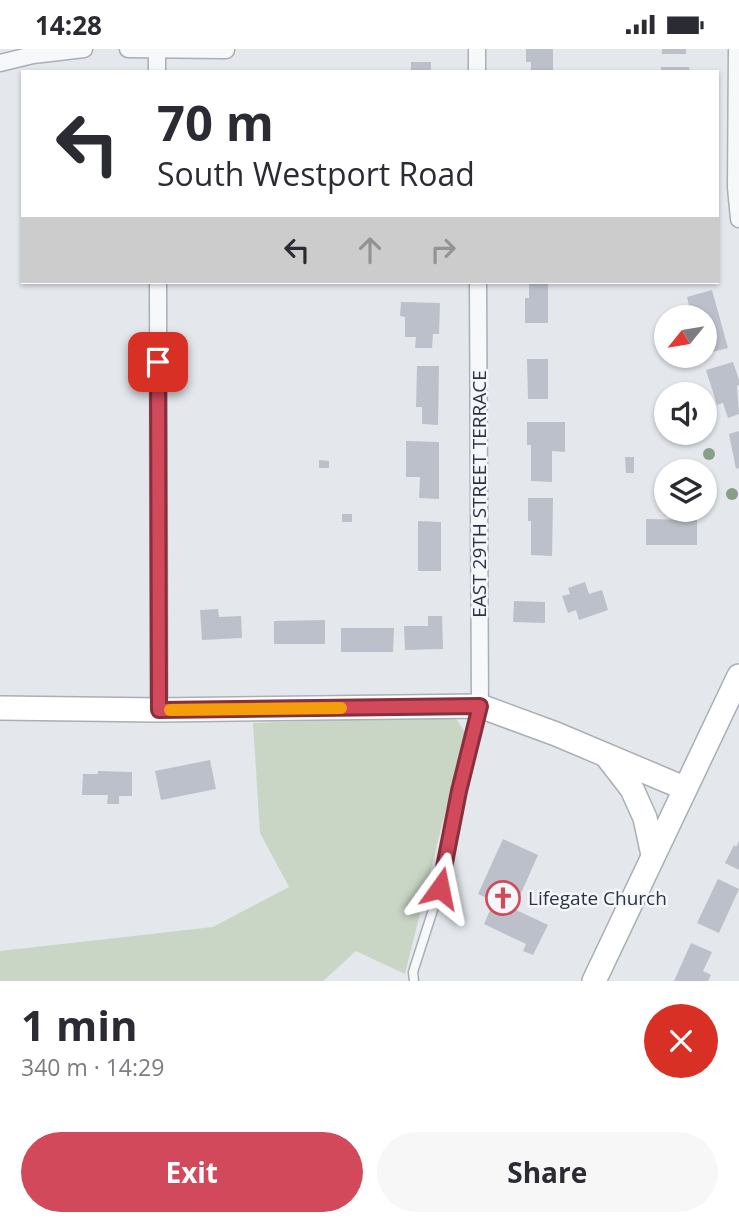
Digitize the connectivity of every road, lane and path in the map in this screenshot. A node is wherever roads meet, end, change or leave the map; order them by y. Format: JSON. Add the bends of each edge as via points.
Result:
{"nodes":[{"id":1,"x":83,"y":49,"type":"edge"},
{"id":2,"x":128,"y":49,"type":"edge"},
{"id":3,"x":477,"y":49,"type":"edge"},
{"id":4,"x":737,"y":49,"type":"edge"},
{"id":5,"x":157,"y":50,"type":"edge"},
{"id":6,"x":226,"y":50,"type":"edge"},
{"id":7,"x":0,"y":63,"type":"edge"},
{"id":8,"x":158,"y":70,"type":"edge"},
{"id":9,"x":477,"y":70,"type":"edge"},
{"id":10,"x":739,"y":219,"type":"edge"},
{"id":11,"x":158,"y":284,"type":"edge"},
{"id":12,"x":478,"y":284,"type":"edge"},
{"id":13,"x":739,"y":676,"type":"edge"},
{"id":14,"x":480,"y":706,"type":"junction"},
{"id":15,"x":0,"y":708,"type":"edge"},
{"id":16,"x":159,"y":710,"type":"junction"},
{"id":17,"x":606,"y":755,"type":"junction"},
{"id":18,"x":684,"y":788,"type":"junction"},
{"id":19,"x":653,"y":855,"type":"junction"},
{"id":20,"x":414,"y":981,"type":"edge"},
{"id":21,"x":594,"y":981,"type":"edge"}],
"edges":[{"from":1,"to":7,"type":"street"},
{"from":2,"to":5,"type":"street"},
{"from":3,"to":9,"type":"street"},
{"from":4,"to":10,"type":"street"},
{"from":5,"to":6,"type":"street"},
{"from":5,"to":8,"type":"street"},
{"from":11,"to":16,"type":"street"},
{"from":12,"to":14,"type":"street","name":"EAST 29TH STREET TERRACE"},
{"from":13,"to":18,"type":"street"},
{"from":14,"to":16,"type":"street"},
{"from":14,"to":17,"type":"street"},
{"from":14,"to":20,"type":"lane","via":[[440,888]]},
{"from":15,"to":16,"type":"street"},
{"from":17,"to":18,"type":"street"},
{"from":17,"to":19,"type":"street","via":[[632,789],[645,818]]},
{"from":18,"to":19,"type":"street"},
{"from":19,"to":21,"type":"street"}]}
